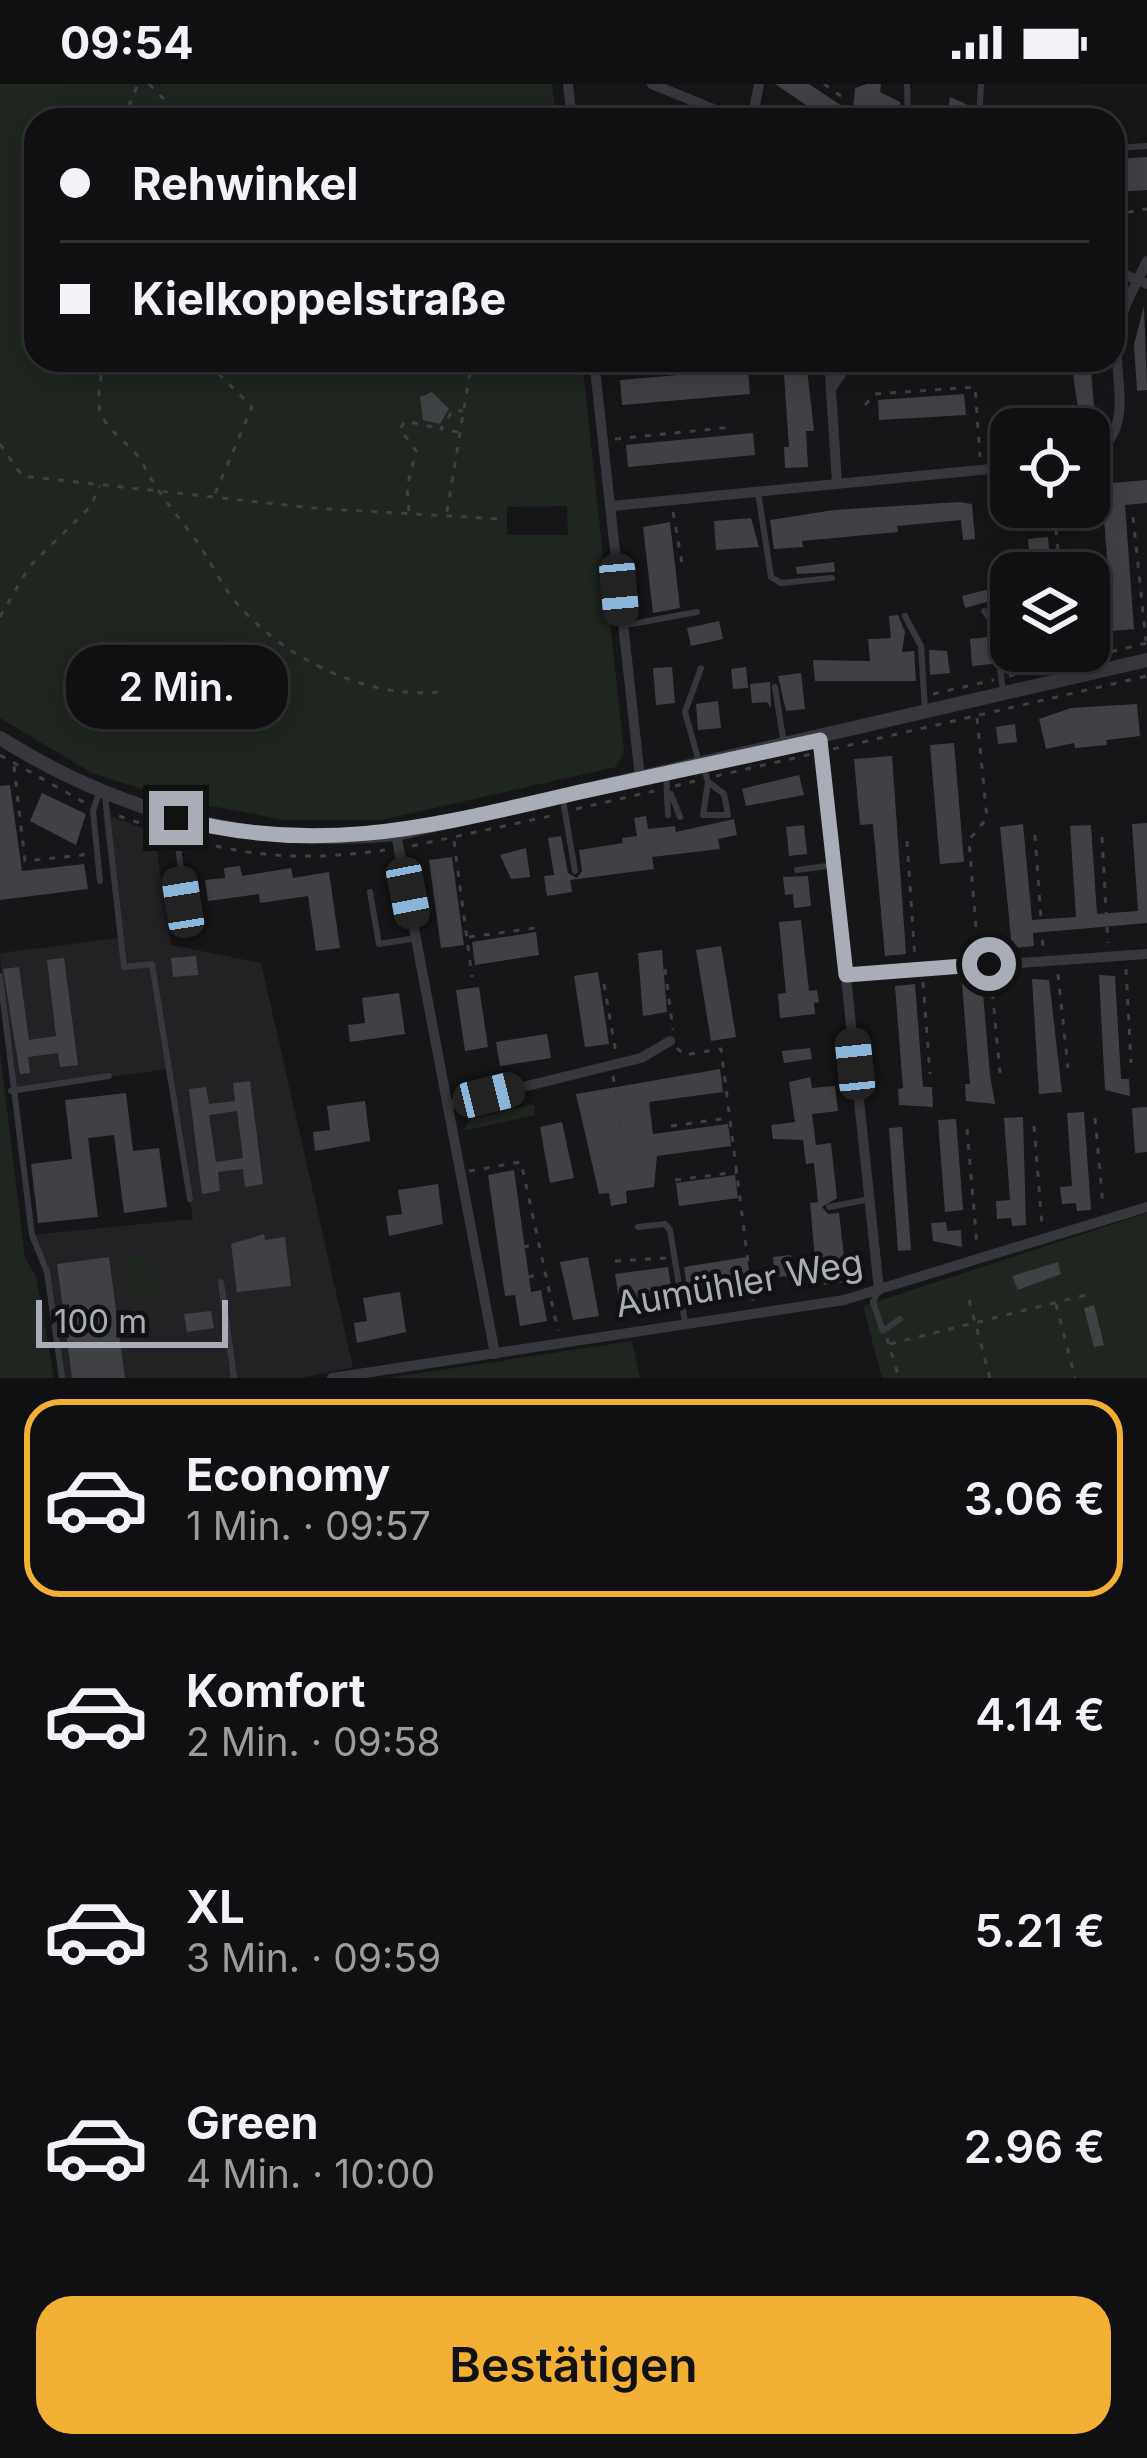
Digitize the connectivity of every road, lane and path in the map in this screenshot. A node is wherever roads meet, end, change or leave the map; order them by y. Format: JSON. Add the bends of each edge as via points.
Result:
{"nodes":[{"id":1,"x":149,"y":84,"type":"edge"},
{"id":2,"x":652,"y":84,"type":"edge"},
{"id":3,"x":824,"y":84,"type":"edge"},
{"id":4,"x":842,"y":97,"type":"dead end"},
{"id":5,"x":172,"y":108,"type":"edge"},
{"id":6,"x":711,"y":108,"type":"edge"},
{"id":7,"x":1147,"y":261,"type":"edge"},
{"id":8,"x":1143,"y":282,"type":"edge"},
{"id":9,"x":1125,"y":319,"type":"edge"},
{"id":10,"x":101,"y":372,"type":"edge"},
{"id":11,"x":222,"y":372,"type":"edge"},
{"id":12,"x":470,"y":372,"type":"edge"},
{"id":13,"x":595,"y":372,"type":"edge"},
{"id":14,"x":830,"y":372,"type":"edge"},
{"id":15,"x":843,"y":372,"type":"edge"},
{"id":16,"x":1119,"y":372,"type":"edge"},
{"id":17,"x":832,"y":387,"type":"junction"},
{"id":18,"x":865,"y":405,"type":"dead end"},
{"id":19,"x":464,"y":411,"type":"junction"},
{"id":20,"x":733,"y":427,"type":"dead end"},
{"id":21,"x":441,"y":429,"type":"junction"},
{"id":22,"x":460,"y":432,"type":"junction"},
{"id":23,"x":1110,"y":438,"type":"edge"},
{"id":24,"x":604,"y":440,"type":"junction"},
{"id":25,"x":0,"y":444,"type":"edge"},
{"id":26,"x":990,"y":469,"type":"edge"},
{"id":27,"x":982,"y":470,"type":"junction"},
{"id":28,"x":838,"y":483,"type":"junction"},
{"id":29,"x":100,"y":484,"type":"junction"},
{"id":30,"x":154,"y":491,"type":"junction"},
{"id":31,"x":758,"y":492,"type":"junction"},
{"id":32,"x":213,"y":498,"type":"junction"},
{"id":33,"x":670,"y":500,"type":"junction"},
{"id":34,"x":612,"y":506,"type":"junction"},
{"id":35,"x":409,"y":513,"type":"junction"},
{"id":36,"x":446,"y":515,"type":"junction"},
{"id":37,"x":1133,"y":517,"type":"dead end"},
{"id":38,"x":500,"y":519,"type":"dead end"},
{"id":39,"x":1056,"y":530,"type":"dead end"},
{"id":40,"x":1058,"y":552,"type":"edge"},
{"id":41,"x":683,"y":569,"type":"dead end"},
{"id":42,"x":832,"y":578,"type":"dead end"},
{"id":43,"x":984,"y":611,"type":"dead end"},
{"id":44,"x":697,"y":612,"type":"dead end"},
{"id":45,"x":905,"y":616,"type":"dead end"},
{"id":46,"x":0,"y":617,"type":"edge"},
{"id":47,"x":622,"y":626,"type":"junction"},
{"id":48,"x":1146,"y":643,"type":"edge"},
{"id":49,"x":1110,"y":652,"type":"edge"},
{"id":50,"x":1147,"y":660,"type":"edge"},
{"id":51,"x":700,"y":668,"type":"dead end"},
{"id":52,"x":1040,"y":672,"type":"edge"},
{"id":53,"x":1002,"y":686,"type":"junction"},
{"id":54,"x":775,"y":687,"type":"dead end"},
{"id":55,"x":438,"y":692,"type":"dead end"},
{"id":56,"x":924,"y":697,"type":"junction"},
{"id":57,"x":926,"y":713,"type":"junction"},
{"id":58,"x":976,"y":716,"type":"dead end"},
{"id":59,"x":0,"y":738,"type":"edge"},
{"id":60,"x":820,"y":740,"type":"junction"},
{"id":61,"x":784,"y":748,"type":"junction"},
{"id":62,"x":14,"y":764,"type":"dead end"},
{"id":63,"x":702,"y":765,"type":"junction"},
{"id":64,"x":666,"y":773,"type":"junction"},
{"id":65,"x":640,"y":778,"type":"junction"},
{"id":66,"x":708,"y":782,"type":"junction"},
{"id":67,"x":670,"y":790,"type":"junction"},
{"id":68,"x":102,"y":794,"type":"junction"},
{"id":69,"x":563,"y":796,"type":"junction"},
{"id":70,"x":668,"y":815,"type":"dead end"},
{"id":71,"x":680,"y":817,"type":"dead end"},
{"id":72,"x":176,"y":818,"type":"junction"},
{"id":73,"x":452,"y":821,"type":"junction"},
{"id":74,"x":94,"y":830,"type":"junction"},
{"id":75,"x":396,"y":834,"type":"junction"},
{"id":76,"x":1035,"y":835,"type":"dead end"},
{"id":77,"x":1102,"y":837,"type":"dead end"},
{"id":78,"x":908,"y":841,"type":"dead end"},
{"id":79,"x":834,"y":865,"type":"junction"},
{"id":80,"x":797,"y":870,"type":"dead end"},
{"id":81,"x":575,"y":871,"type":"dead end"},
{"id":82,"x":100,"y":881,"type":"dead end"},
{"id":83,"x":370,"y":892,"type":"dead end"},
{"id":84,"x":535,"y":928,"type":"dead end"},
{"id":85,"x":188,"y":934,"type":"dead end"},
{"id":86,"x":467,"y":937,"type":"junction"},
{"id":87,"x":417,"y":938,"type":"junction"},
{"id":88,"x":1147,"y":954,"type":"edge"},
{"id":89,"x":1125,"y":956,"type":"junction"},
{"id":90,"x":1109,"y":957,"type":"junction"},
{"id":91,"x":1051,"y":961,"type":"junction"},
{"id":92,"x":984,"y":964,"type":"junction"},
{"id":93,"x":919,"y":968,"type":"junction"},
{"id":94,"x":665,"y":969,"type":"dead end"},
{"id":95,"x":846,"y":975,"type":"junction"},
{"id":96,"x":0,"y":976,"type":"edge"},
{"id":97,"x":472,"y":977,"type":"dead end"},
{"id":98,"x":604,"y":984,"type":"dead end"},
{"id":99,"x":670,"y":1041,"type":"junction"},
{"id":100,"x":1131,"y":1063,"type":"dead end"},
{"id":101,"x":615,"y":1064,"type":"junction"},
{"id":102,"x":1068,"y":1068,"type":"dead end"},
{"id":103,"x":1000,"y":1073,"type":"dead end"},
{"id":104,"x":930,"y":1074,"type":"dead end"},
{"id":105,"x":109,"y":1076,"type":"dead end"},
{"id":106,"x":11,"y":1090,"type":"junction"},
{"id":107,"x":449,"y":1105,"type":"junction"},
{"id":108,"x":730,"y":1118,"type":"junction"},
{"id":109,"x":1095,"y":1118,"type":"dead end"},
{"id":110,"x":671,"y":1126,"type":"dead end"},
{"id":111,"x":1034,"y":1126,"type":"dead end"},
{"id":112,"x":967,"y":1129,"type":"dead end"},
{"id":113,"x":462,"y":1172,"type":"junction"},
{"id":114,"x":738,"y":1172,"type":"junction"},
{"id":115,"x":675,"y":1180,"type":"dead end"},
{"id":116,"x":630,"y":1181,"type":"dead end"},
{"id":117,"x":526,"y":1185,"type":"junction"},
{"id":118,"x":517,"y":1186,"type":"dead end"},
{"id":119,"x":190,"y":1199,"type":"dead end"},
{"id":120,"x":870,"y":1199,"type":"junction"},
{"id":121,"x":829,"y":1207,"type":"dead end"},
{"id":122,"x":1147,"y":1207,"type":"edge"},
{"id":123,"x":531,"y":1214,"type":"junction"},
{"id":124,"x":522,"y":1215,"type":"dead end"},
{"id":125,"x":1105,"y":1220,"type":"junction"},
{"id":126,"x":638,"y":1227,"type":"dead end"},
{"id":127,"x":1043,"y":1239,"type":"junction"},
{"id":128,"x":537,"y":1244,"type":"junction"},
{"id":129,"x":523,"y":1247,"type":"dead end"},
{"id":130,"x":675,"y":1258,"type":"junction"},
{"id":131,"x":978,"y":1259,"type":"junction"},
{"id":132,"x":615,"y":1261,"type":"dead end"},
{"id":133,"x":543,"y":1274,"type":"junction"},
{"id":134,"x":528,"y":1277,"type":"dead end"},
{"id":135,"x":221,"y":1282,"type":"dead end"},
{"id":136,"x":879,"y":1290,"type":"junction"},
{"id":137,"x":1094,"y":1292,"type":"dead end"},
{"id":138,"x":969,"y":1300,"type":"dead end"},
{"id":139,"x":1056,"y":1302,"type":"junction"},
{"id":140,"x":553,"y":1303,"type":"junction"},
{"id":141,"x":544,"y":1305,"type":"dead end"},
{"id":142,"x":752,"y":1315,"type":"junction"},
{"id":143,"x":900,"y":1319,"type":"dead end"},
{"id":144,"x":975,"y":1323,"type":"junction"},
{"id":145,"x":685,"y":1326,"type":"junction"},
{"id":146,"x":561,"y":1344,"type":"junction"},
{"id":147,"x":495,"y":1354,"type":"junction"},
{"id":148,"x":62,"y":1378,"type":"edge"},
{"id":149,"x":234,"y":1378,"type":"edge"},
{"id":150,"x":332,"y":1378,"type":"edge"},
{"id":151,"x":899,"y":1378,"type":"edge"},
{"id":152,"x":990,"y":1378,"type":"edge"},
{"id":153,"x":1076,"y":1378,"type":"edge"}],
"edges":[{"from":1,"to":5,"type":"path"},
{"from":2,"to":6,"type":"street"},
{"from":3,"to":4,"type":"path"},
{"from":7,"to":8,"type":"street"},
{"from":8,"to":9,"type":"street"},
{"from":10,"to":30,"type":"path","via":[[99,406],[142,460]]},
{"from":11,"to":32,"type":"path","via":[[252,407]]},
{"from":12,"to":19,"type":"path"},
{"from":13,"to":24,"type":"street"},
{"from":14,"to":17,"type":"street"},
{"from":15,"to":17,"type":"street"},
{"from":16,"to":23,"type":"street","via":[[1121,415]]},
{"from":17,"to":28,"type":"street"},
{"from":18,"to":27,"type":"path","via":[[875,394],[975,387]]},
{"from":19,"to":21,"type":"path","via":[[453,410]]},
{"from":19,"to":22,"type":"path"},
{"from":20,"to":24,"type":"path"},
{"from":21,"to":22,"type":"path"},
{"from":21,"to":35,"type":"path","via":[[405,421],[400,429],[416,451]]},
{"from":22,"to":36,"type":"path"},
{"from":24,"to":34,"type":"street"},
{"from":25,"to":29,"type":"path","via":[[22,476]]},
{"from":26,"to":27,"type":"street"},
{"from":27,"to":28,"type":"street"},
{"from":28,"to":31,"type":"street"},
{"from":29,"to":30,"type":"path"},
{"from":29,"to":46,"type":"path","via":[[90,507],[29,567]]},
{"from":30,"to":32,"type":"path"},
{"from":30,"to":55,"type":"path","via":[[238,607],[294,653],[401,696]]},
{"from":31,"to":33,"type":"street"},
{"from":31,"to":42,"type":"lane","via":[[771,577]]},
{"from":32,"to":35,"type":"path"},
{"from":33,"to":34,"type":"street"},
{"from":33,"to":41,"type":"path"},
{"from":34,"to":47,"type":"street"},
{"from":35,"to":36,"type":"path"},
{"from":36,"to":38,"type":"path"},
{"from":37,"to":48,"type":"path"},
{"from":39,"to":40,"type":"path"},
{"from":43,"to":53,"type":"lane","via":[[994,623]]},
{"from":44,"to":47,"type":"lane"},
{"from":45,"to":56,"type":"lane","via":[[921,646]]},
{"from":47,"to":65,"type":"street"},
{"from":48,"to":49,"type":"path"},
{"from":50,"to":53,"type":"street"},
{"from":51,"to":63,"type":"lane","via":[[685,712]]},
{"from":52,"to":53,"type":"path"},
{"from":53,"to":56,"type":"path"},
{"from":53,"to":57,"type":"street"},
{"from":54,"to":61,"type":"lane"},
{"from":56,"to":57,"type":"lane"},
{"from":57,"to":60,"type":"street"},
{"from":58,"to":92,"type":"path","via":[[987,818],[970,840]]},
{"from":59,"to":68,"type":"street"},
{"from":60,"to":61,"type":"street"},
{"from":60,"to":79,"type":"street"},
{"from":61,"to":63,"type":"street"},
{"from":62,"to":74,"type":"path","via":[[25,861],[83,855]]},
{"from":63,"to":64,"type":"street"},
{"from":63,"to":66,"type":"lane"},
{"from":64,"to":65,"type":"street"},
{"from":64,"to":67,"type":"lane"},
{"from":65,"to":69,"type":"street"},
{"from":66,"to":66,"type":"lane","via":[[703,814],[728,814],[727,799]]},
{"from":67,"to":70,"type":"lane"},
{"from":67,"to":71,"type":"lane"},
{"from":68,"to":72,"type":"street"},
{"from":68,"to":74,"type":"lane"},
{"from":68,"to":119,"type":"lane","via":[[124,967],[152,964]]},
{"from":69,"to":73,"type":"street"},
{"from":69,"to":81,"type":"lane"},
{"from":72,"to":75,"type":"street","via":[[248,835]]},
{"from":72,"to":85,"type":"lane"},
{"from":73,"to":75,"type":"street"},
{"from":73,"to":86,"type":"path"},
{"from":74,"to":82,"type":"lane"},
{"from":75,"to":87,"type":"street"},
{"from":76,"to":91,"type":"path"},
{"from":77,"to":90,"type":"path"},
{"from":78,"to":93,"type":"path"},
{"from":79,"to":80,"type":"lane"},
{"from":79,"to":95,"type":"street"},
{"from":83,"to":87,"type":"lane","via":[[379,944]]},
{"from":84,"to":86,"type":"path"},
{"from":86,"to":97,"type":"path"},
{"from":87,"to":107,"type":"street"},
{"from":88,"to":89,"type":"street"},
{"from":89,"to":90,"type":"street"},
{"from":89,"to":100,"type":"path"},
{"from":90,"to":91,"type":"street"},
{"from":91,"to":92,"type":"street"},
{"from":91,"to":102,"type":"path"},
{"from":92,"to":93,"type":"street"},
{"from":92,"to":103,"type":"path"},
{"from":93,"to":95,"type":"street"},
{"from":93,"to":104,"type":"path"},
{"from":94,"to":99,"type":"path"},
{"from":95,"to":120,"type":"street"},
{"from":96,"to":106,"type":"lane"},
{"from":98,"to":101,"type":"path"},
{"from":99,"to":101,"type":"street"},
{"from":99,"to":108,"type":"path","via":[[684,1055],[721,1049]]},
{"from":101,"to":107,"type":"street"},
{"from":101,"to":116,"type":"path"},
{"from":105,"to":106,"type":"lane"},
{"from":106,"to":148,"type":"lane"},
{"from":107,"to":113,"type":"street"},
{"from":108,"to":110,"type":"path"},
{"from":108,"to":114,"type":"path"},
{"from":109,"to":125,"type":"path"},
{"from":111,"to":127,"type":"path"},
{"from":112,"to":131,"type":"path"},
{"from":113,"to":117,"type":"path","via":[[521,1162]]},
{"from":113,"to":147,"type":"street"},
{"from":114,"to":115,"type":"path"},
{"from":114,"to":142,"type":"path"},
{"from":117,"to":118,"type":"path"},
{"from":117,"to":123,"type":"path"},
{"from":120,"to":121,"type":"lane"},
{"from":120,"to":136,"type":"street"},
{"from":122,"to":125,"type":"street","name":"Aumühler Weg"},
{"from":123,"to":124,"type":"path"},
{"from":123,"to":128,"type":"path"},
{"from":125,"to":127,"type":"street","name":"Aumühler Weg"},
{"from":126,"to":130,"type":"lane","via":[[669,1226]]},
{"from":127,"to":131,"type":"street","name":"Aumühler Weg"},
{"from":128,"to":129,"type":"path"},
{"from":128,"to":133,"type":"path"},
{"from":130,"to":132,"type":"path"},
{"from":130,"to":145,"type":"lane"},
{"from":131,"to":136,"type":"street","name":"Aumühler Weg"},
{"from":133,"to":134,"type":"path"},
{"from":133,"to":140,"type":"path"},
{"from":135,"to":149,"type":"lane"},
{"from":136,"to":142,"type":"street","name":"Aumühler Weg"},
{"from":136,"to":143,"type":"lane","via":[[873,1302],[883,1331]]},
{"from":137,"to":139,"type":"path"},
{"from":138,"to":144,"type":"path"},
{"from":139,"to":144,"type":"path"},
{"from":139,"to":153,"type":"path"},
{"from":140,"to":141,"type":"path"},
{"from":140,"to":146,"type":"path"},
{"from":142,"to":145,"type":"street","name":"Aumühler Weg"},
{"from":144,"to":151,"type":"path","via":[[890,1344]]},
{"from":144,"to":152,"type":"path"},
{"from":145,"to":146,"type":"street","name":"Aumühler Weg"},
{"from":146,"to":147,"type":"street","name":"Aumühler Weg"},
{"from":147,"to":150,"type":"street","name":"Aumühler Weg"}]}
